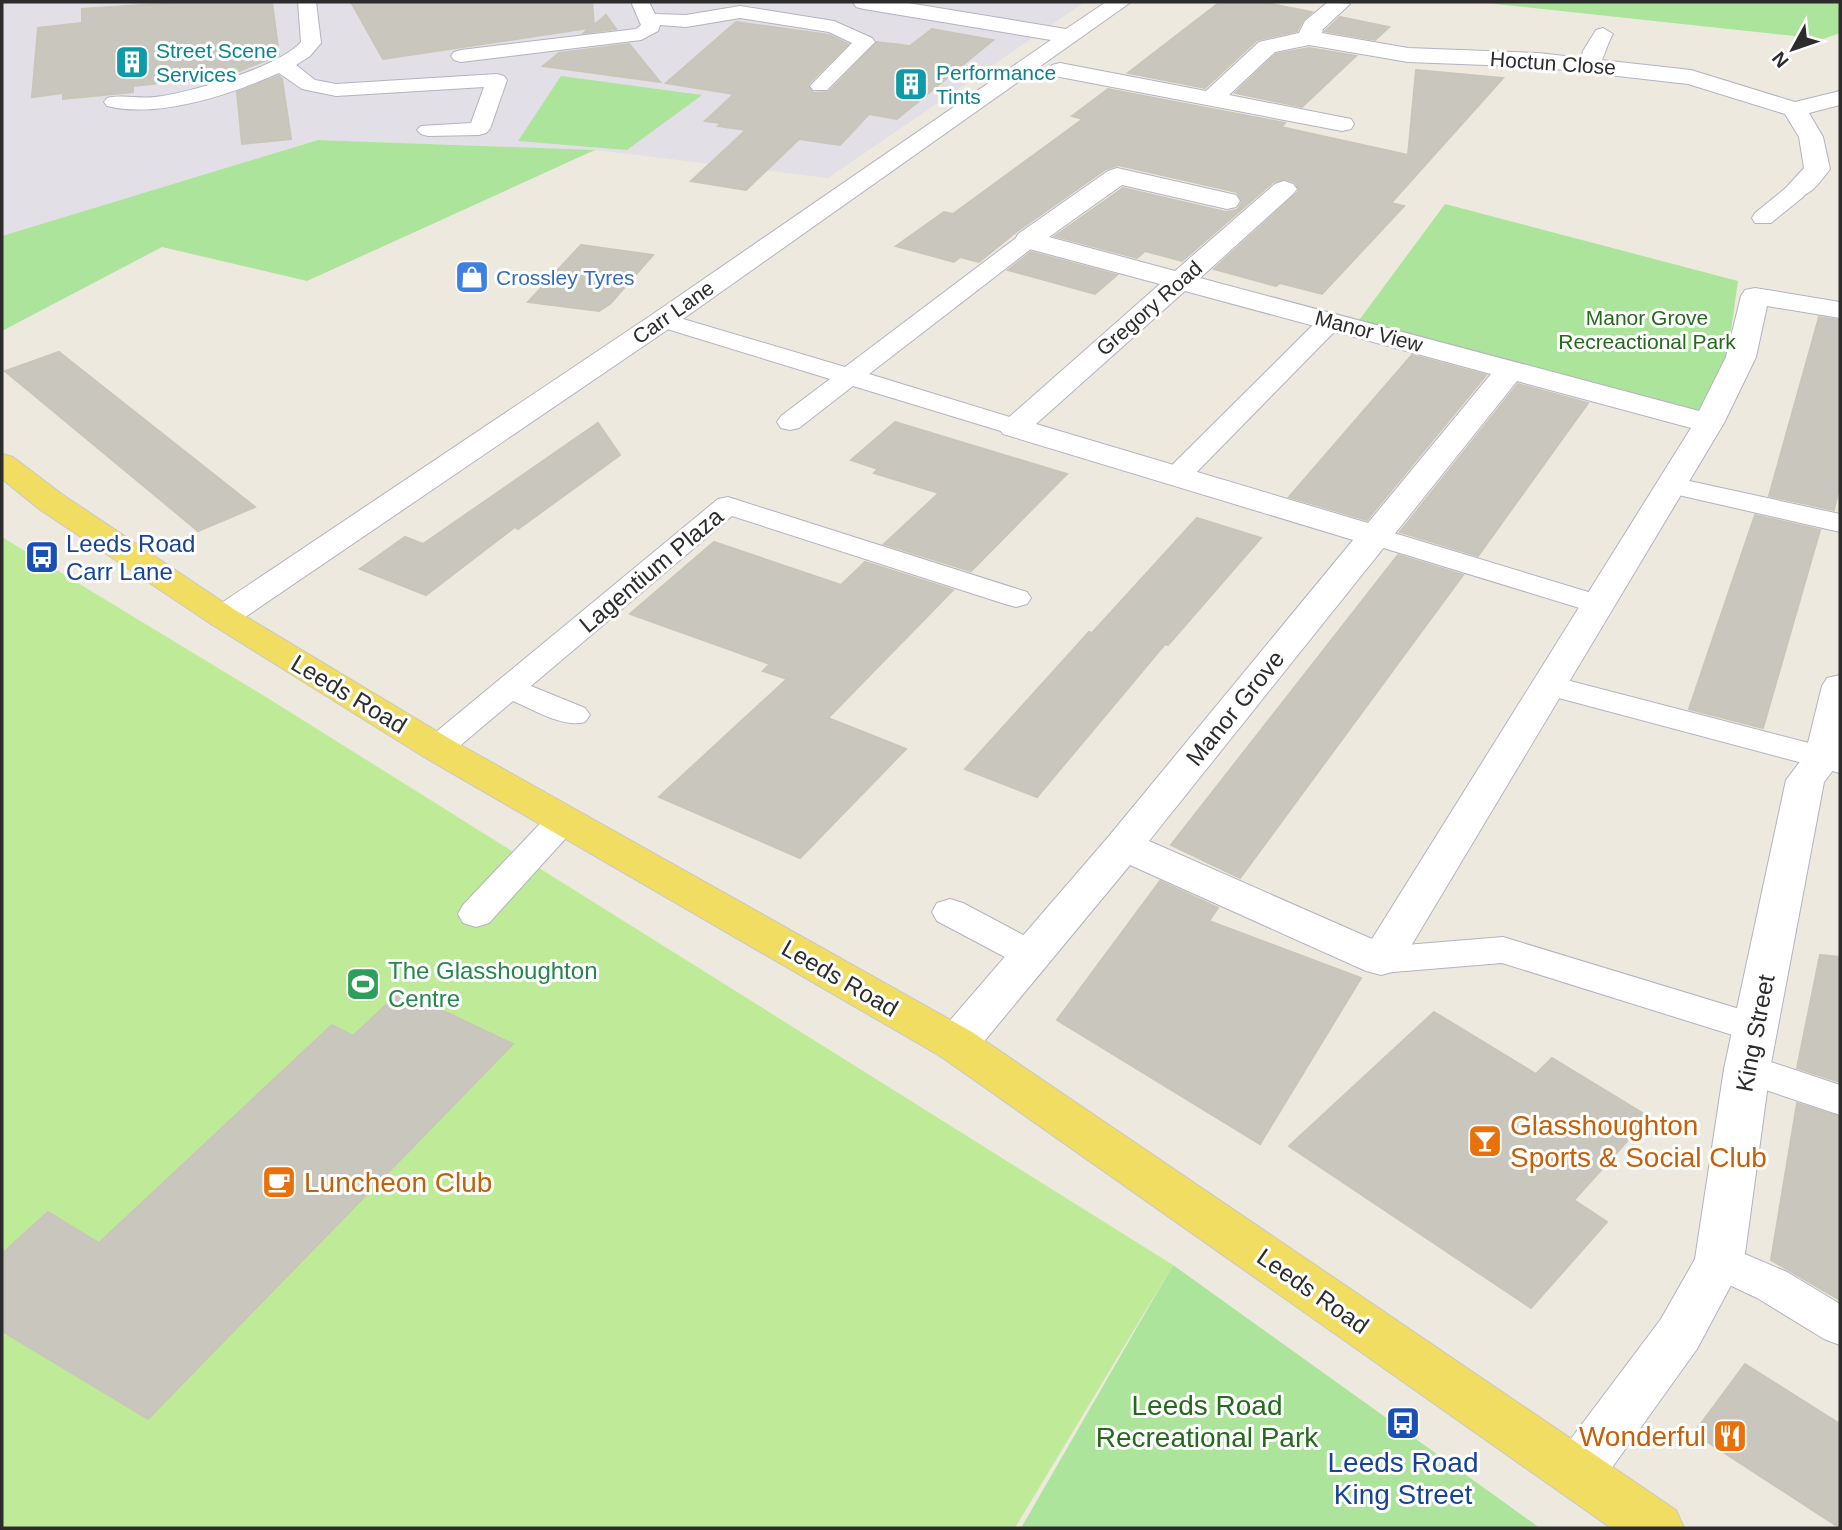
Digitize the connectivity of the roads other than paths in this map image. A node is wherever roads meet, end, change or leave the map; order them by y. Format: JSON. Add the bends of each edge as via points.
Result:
{"nodes":[{"id":1,"x":307,"y":2,"type":"edge"},
{"id":2,"x":864,"y":2,"type":"edge"},
{"id":3,"x":1120,"y":2,"type":"edge"},
{"id":4,"x":1339,"y":4,"type":"dead end"},
{"id":5,"x":646,"y":10,"type":"edge"},
{"id":6,"x":1603,"y":34,"type":"dead end"},
{"id":7,"x":1067,"y":37,"type":"junction"},
{"id":8,"x":1308,"y":38,"type":"junction"},
{"id":9,"x":461,"y":56,"type":"dead end"},
{"id":10,"x":279,"y":66,"type":"junction"},
{"id":11,"x":1590,"y":66,"type":"junction"},
{"id":12,"x":1060,"y":70,"type":"dead end"},
{"id":13,"x":820,"y":86,"type":"dead end"},
{"id":14,"x":1212,"y":98,"type":"junction"},
{"id":15,"x":1840,"y":98,"type":"edge"},
{"id":16,"x":114,"y":102,"type":"dead end"},
{"id":17,"x":1794,"y":109,"type":"junction"},
{"id":18,"x":1342,"y":124,"type":"dead end"},
{"id":19,"x":428,"y":130,"type":"dead end"},
{"id":20,"x":1828,"y":172,"type":"edge"},
{"id":21,"x":1284,"y":189,"type":"dead end"},
{"id":22,"x":1795,"y":192,"type":"joint"},
{"id":23,"x":1227,"y":201,"type":"dead end"},
{"id":24,"x":1763,"y":218,"type":"dead end"},
{"id":25,"x":1028,"y":240,"type":"junction"},
{"id":26,"x":1180,"y":280,"type":"junction"},
{"id":27,"x":1840,"y":310,"type":"edge"},
{"id":28,"x":663,"y":320,"type":"junction"},
{"id":29,"x":1331,"y":321,"type":"junction"},
{"id":30,"x":1511,"y":369,"type":"junction"},
{"id":31,"x":850,"y":376,"type":"junction"},
{"id":32,"x":790,"y":422,"type":"dead end"},
{"id":33,"x":1709,"y":423,"type":"junction"},
{"id":34,"x":1014,"y":427,"type":"junction"},
{"id":35,"x":2,"y":464,"type":"edge"},
{"id":36,"x":1177,"y":476,"type":"junction"},
{"id":37,"x":1671,"y":485,"type":"junction"},
{"id":38,"x":1840,"y":523,"type":"edge"},
{"id":39,"x":1374,"y":536,"type":"junction"},
{"id":40,"x":1016,"y":598,"type":"dead end"},
{"id":41,"x":1597,"y":604,"type":"junction"},
{"id":42,"x":223,"y":617,"type":"junction"},
{"id":43,"x":1551,"y":686,"type":"junction"},
{"id":44,"x":1840,"y":686,"type":"edge"},
{"id":45,"x":509,"y":688,"type":"junction"},
{"id":46,"x":574,"y":715,"type":"dead end"},
{"id":47,"x":438,"y":748,"type":"junction"},
{"id":48,"x":1832,"y":760,"type":"edge"},
{"id":49,"x":563,"y":820,"type":"junction"},
{"id":50,"x":1123,"y":846,"type":"junction"},
{"id":51,"x":950,"y":912,"type":"dead end"},
{"id":52,"x":476,"y":914,"type":"dead end"},
{"id":53,"x":1031,"y":955,"type":"junction"},
{"id":54,"x":1381,"y":960,"type":"junction"},
{"id":55,"x":956,"y":1044,"type":"junction"},
{"id":56,"x":1751,"y":1049,"type":"junction"},
{"id":57,"x":1840,"y":1100,"type":"edge"},
{"id":58,"x":1719,"y":1261,"type":"junction"},
{"id":59,"x":1840,"y":1326,"type":"edge"},
{"id":60,"x":1577,"y":1473,"type":"junction"},
{"id":61,"x":1656,"y":1528,"type":"edge"}],
"edges":[{"from":1,"to":10,"type":"lane","via":[[310,47]]},
{"from":2,"to":7,"type":"street"},
{"from":3,"to":7,"type":"street","name":"Carr Lane"},
{"from":4,"to":8,"type":"street","via":[[1313,26]]},
{"from":5,"to":9,"type":"lane","via":[[652,27],[641,34]]},
{"from":5,"to":13,"type":"lane","via":[[687,21],[740,12],[834,27],[865,42]]},
{"from":6,"to":11,"type":"lane"},
{"from":7,"to":28,"type":"street","name":"Carr Lane"},
{"from":8,"to":11,"type":"street","name":"Hoctun Close","via":[[1408,55]]},
{"from":8,"to":14,"type":"street","name":"Hoctun Close","via":[[1267,47]]},
{"from":10,"to":16,"type":"lane","via":[[176,100]]},
{"from":10,"to":19,"type":"lane","via":[[309,85],[336,90],[496,79],[479,129]]},
{"from":11,"to":17,"type":"street","name":"Hoctun Close","via":[[1691,77]]},
{"from":12,"to":14,"type":"street"},
{"from":14,"to":18,"type":"street"},
{"from":15,"to":17,"type":"street"},
{"from":17,"to":20,"type":"street","via":[[1807,124]]},
{"from":20,"to":22,"type":"street"},
{"from":21,"to":26,"type":"street","name":"Gregory Road"},
{"from":22,"to":24,"type":"lane"},
{"from":23,"to":25,"type":"street","via":[[1117,176]]},
{"from":25,"to":26,"type":"street","name":"Manor View"},
{"from":25,"to":31,"type":"lane"},
{"from":26,"to":29,"type":"street","name":"Manor View"},
{"from":26,"to":34,"type":"street","name":"Gregory Road"},
{"from":27,"to":33,"type":"street","via":[[1755,296],[1741,357]]},
{"from":28,"to":31,"type":"lane"},
{"from":28,"to":42,"type":"street","name":"Carr Lane"},
{"from":29,"to":30,"type":"street","name":"Manor View"},
{"from":29,"to":36,"type":"lane"},
{"from":30,"to":33,"type":"street","name":"Manor View"},
{"from":30,"to":39,"type":"street","name":"Manor Grove"},
{"from":31,"to":32,"type":"lane"},
{"from":31,"to":34,"type":"lane"},
{"from":33,"to":37,"type":"street"},
{"from":34,"to":36,"type":"street"},
{"from":35,"to":42,"type":"main road","name":"Leeds Road"},
{"from":36,"to":39,"type":"street"},
{"from":37,"to":38,"type":"lane"},
{"from":37,"to":41,"type":"street"},
{"from":39,"to":41,"type":"lane"},
{"from":39,"to":50,"type":"street","name":"Manor Grove"},
{"from":40,"to":45,"type":"lane","name":"Lagentium Plaza","via":[[729,505]]},
{"from":41,"to":43,"type":"street"},
{"from":42,"to":47,"type":"main road","name":"Leeds Road"},
{"from":43,"to":48,"type":"lane"},
{"from":43,"to":54,"type":"street"},
{"from":44,"to":48,"type":"street","name":"King Street"},
{"from":45,"to":46,"type":"lane"},
{"from":45,"to":47,"type":"lane","name":"Lagentium Plaza"},
{"from":47,"to":49,"type":"main road","name":"Leeds Road"},
{"from":48,"to":56,"type":"street","name":"King Street","via":[[1805,780]]},
{"from":49,"to":52,"type":"lane"},
{"from":49,"to":55,"type":"main road","name":"Leeds Road"},
{"from":50,"to":53,"type":"street","name":"Manor Grove"},
{"from":50,"to":54,"type":"street"},
{"from":51,"to":53,"type":"lane"},
{"from":53,"to":55,"type":"street","name":"Manor Grove"},
{"from":54,"to":56,"type":"lane","via":[[1503,950]]},
{"from":55,"to":60,"type":"main road","name":"Leeds Road"},
{"from":56,"to":57,"type":"lane"},
{"from":56,"to":58,"type":"street","name":"King Street"},
{"from":58,"to":59,"type":"lane","via":[[1772,1285]]},
{"from":58,"to":60,"type":"street","name":"King Street","via":[[1679,1334]]},
{"from":60,"to":61,"type":"main road","name":"Leeds Road"}]}
